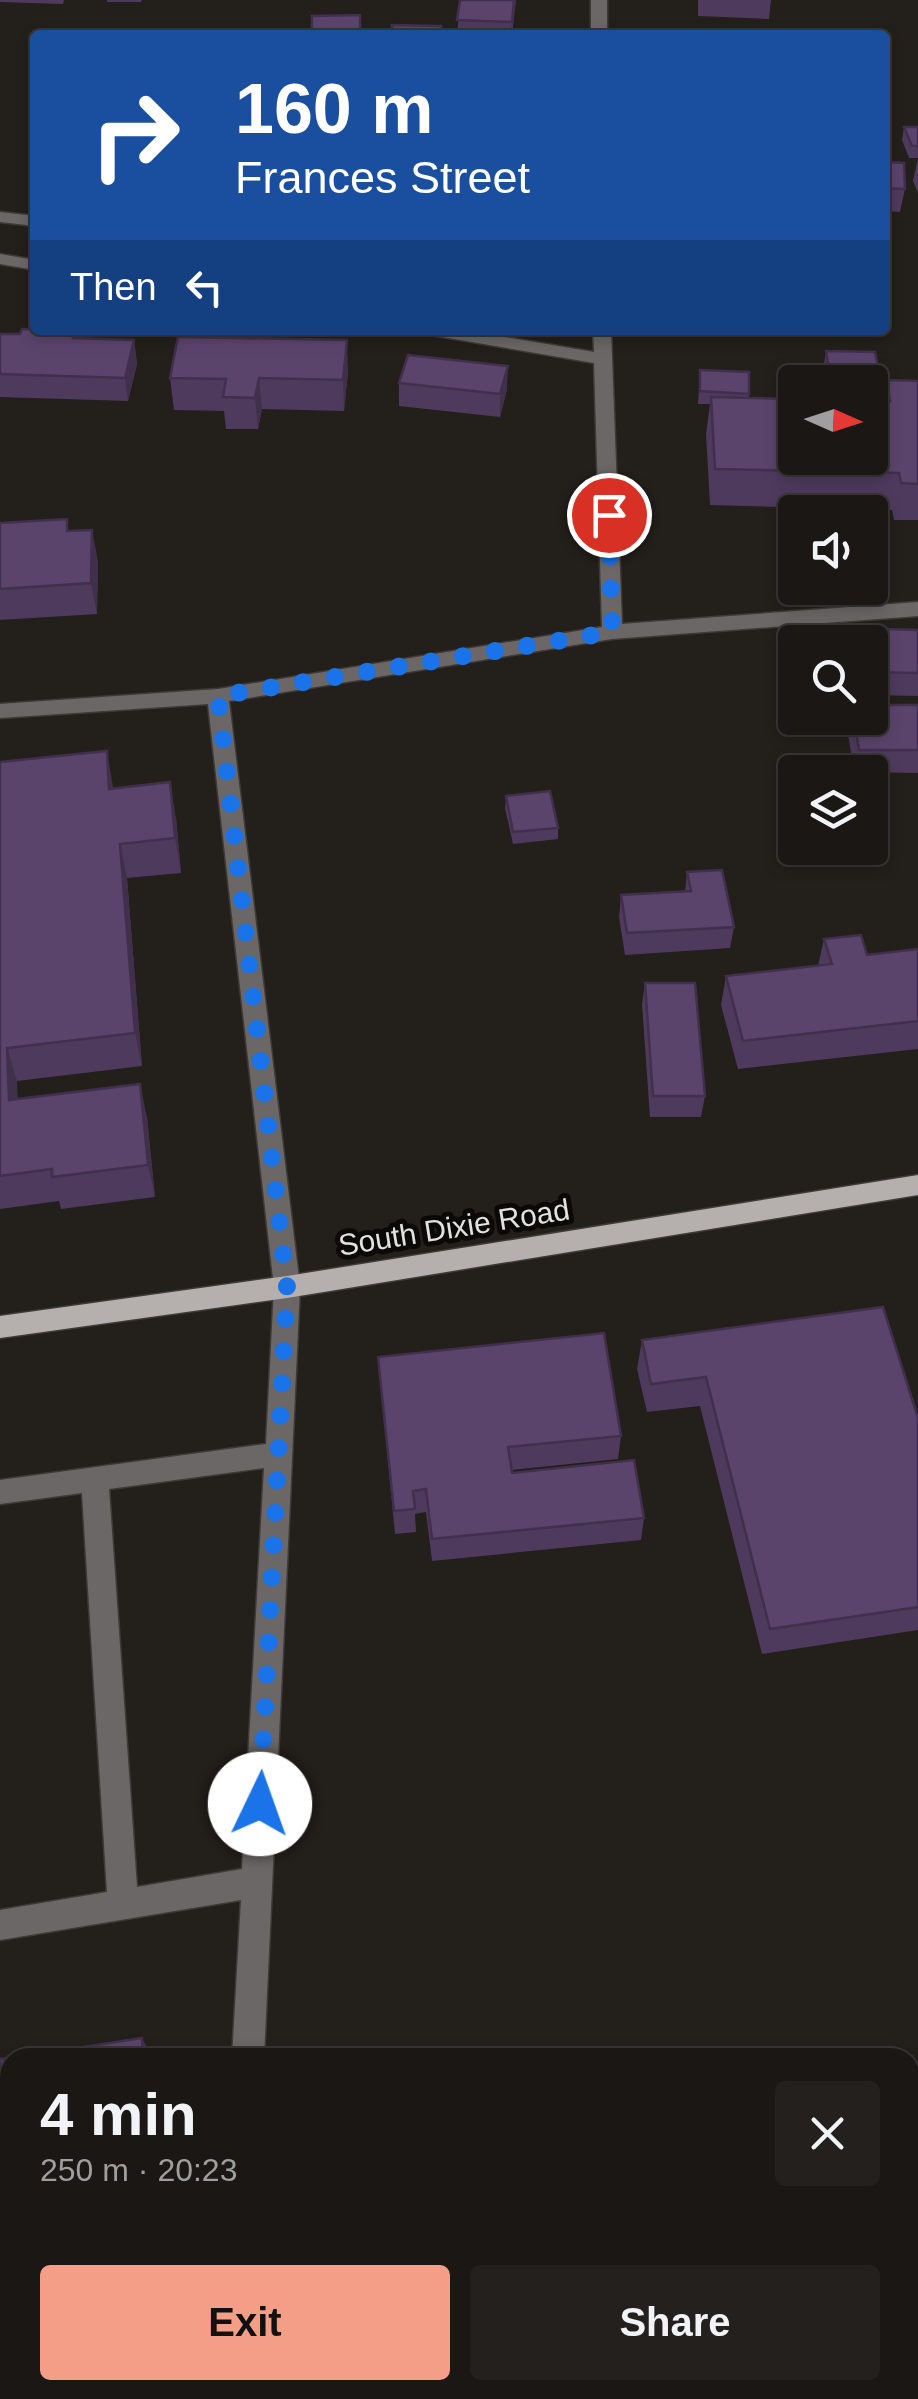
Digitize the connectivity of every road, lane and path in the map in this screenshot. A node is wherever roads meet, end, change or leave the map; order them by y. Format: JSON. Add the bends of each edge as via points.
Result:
{"nodes":[{"id":1,"x":600,"y":0,"type":"edge"},
{"id":2,"x":599,"y":30,"type":"edge"},
{"id":3,"x":0,"y":217,"type":"edge"},
{"id":4,"x":30,"y":220,"type":"edge"},
{"id":5,"x":0,"y":259,"type":"edge"},
{"id":6,"x":30,"y":264,"type":"edge"},
{"id":7,"x":462,"y":335,"type":"edge"},
{"id":8,"x":603,"y":335,"type":"edge"},
{"id":9,"x":605,"y":358,"type":"junction"},
{"id":10,"x":918,"y":610,"type":"edge"},
{"id":11,"x":612,"y":632,"type":"junction"},
{"id":12,"x":218,"y":696,"type":"junction"},
{"id":13,"x":0,"y":711,"type":"edge"},
{"id":14,"x":918,"y":1185,"type":"edge"},
{"id":15,"x":287,"y":1287,"type":"junction"},
{"id":16,"x":0,"y":1327,"type":"edge"},
{"id":17,"x":279,"y":1454,"type":"junction"},
{"id":18,"x":94,"y":1479,"type":"junction"},
{"id":19,"x":0,"y":1492,"type":"edge"},
{"id":20,"x":256,"y":1882,"type":"junction"},
{"id":21,"x":124,"y":1904,"type":"junction"},
{"id":22,"x":0,"y":1925,"type":"edge"},
{"id":23,"x":248,"y":2048,"type":"edge"}],
"edges":[{"from":1,"to":2,"type":"street"},
{"from":3,"to":4,"type":"street"},
{"from":5,"to":6,"type":"street"},
{"from":7,"to":9,"type":"street"},
{"from":8,"to":9,"type":"street"},
{"from":9,"to":11,"type":"street"},
{"from":10,"to":11,"type":"street"},
{"from":11,"to":12,"type":"street"},
{"from":12,"to":13,"type":"street"},
{"from":12,"to":15,"type":"street"},
{"from":14,"to":15,"type":"main road","name":"South Dixie Road"},
{"from":15,"to":16,"type":"main road","name":"South Dixie Road"},
{"from":15,"to":17,"type":"street"},
{"from":17,"to":18,"type":"street"},
{"from":17,"to":20,"type":"street"},
{"from":18,"to":19,"type":"street"},
{"from":18,"to":21,"type":"street"},
{"from":20,"to":21,"type":"street"},
{"from":20,"to":23,"type":"street"},
{"from":21,"to":22,"type":"street"}]}
